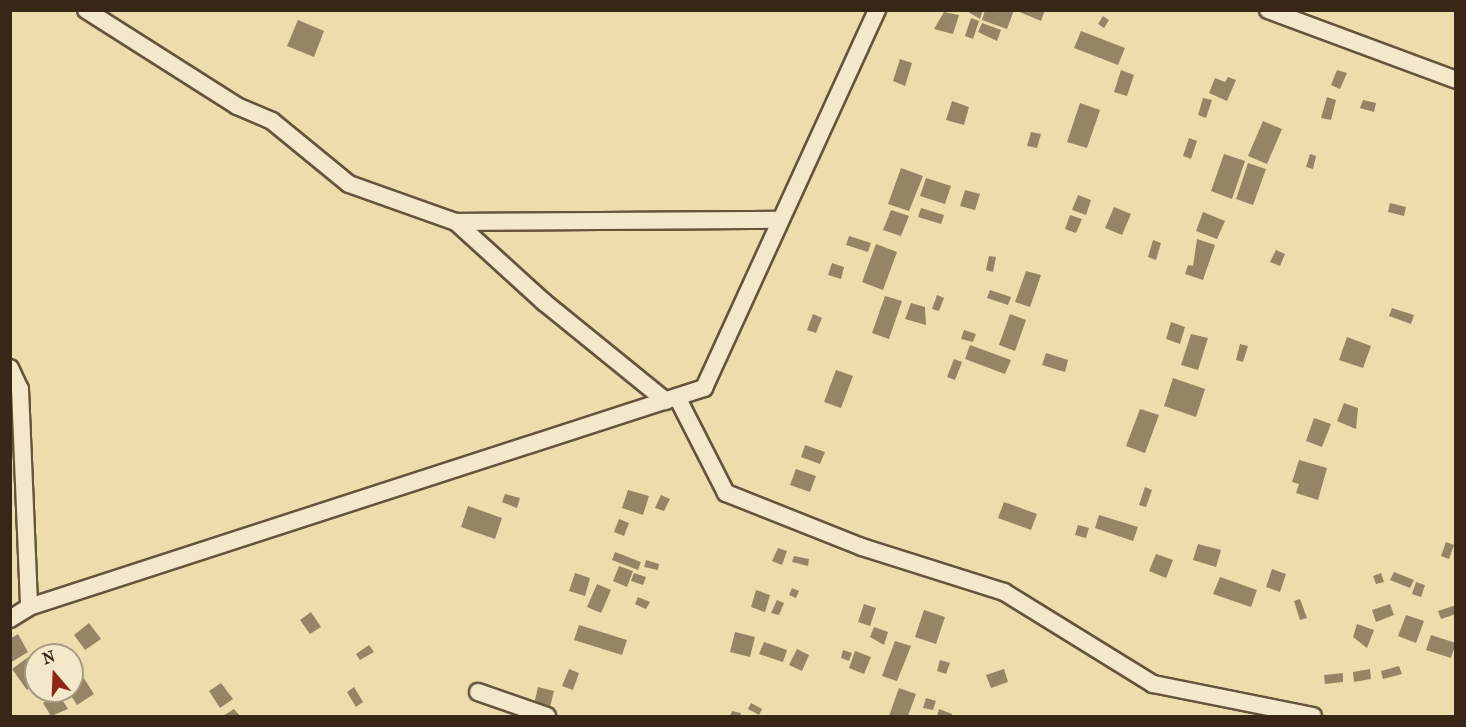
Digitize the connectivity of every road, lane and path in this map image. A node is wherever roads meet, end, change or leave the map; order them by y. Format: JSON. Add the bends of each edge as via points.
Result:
{"nodes":[{"id":1,"x":86,"y":10,"type":"edge"},
{"id":2,"x":878,"y":10,"type":"edge"},
{"id":3,"x":1268,"y":10,"type":"edge"},
{"id":4,"x":1455,"y":80,"type":"edge"},
{"id":5,"x":780,"y":220,"type":"junction"},
{"id":6,"x":456,"y":222,"type":"junction"},
{"id":7,"x":10,"y":368,"type":"edge"},
{"id":8,"x":672,"y":399,"type":"junction"},
{"id":9,"x":29,"y":607,"type":"junction"},
{"id":10,"x":10,"y":620,"type":"edge"},
{"id":11,"x":478,"y":692,"type":"dead end"},
{"id":12,"x":547,"y":717,"type":"edge"},
{"id":13,"x":1313,"y":717,"type":"edge"}],
"edges":[{"from":1,"to":6,"type":"street","via":[[237,106],[272,121],[349,184]]},
{"from":2,"to":5,"type":"street"},
{"from":3,"to":4,"type":"street"},
{"from":5,"to":6,"type":"street"},
{"from":5,"to":8,"type":"street","via":[[704,388]]},
{"from":6,"to":8,"type":"street"},
{"from":7,"to":9,"type":"street","via":[[20,389]]},
{"from":8,"to":9,"type":"street"},
{"from":8,"to":13,"type":"street","via":[[726,493],[862,546],[1004,592],[1153,684]]},
{"from":9,"to":10,"type":"street"},
{"from":11,"to":12,"type":"street"}]}
